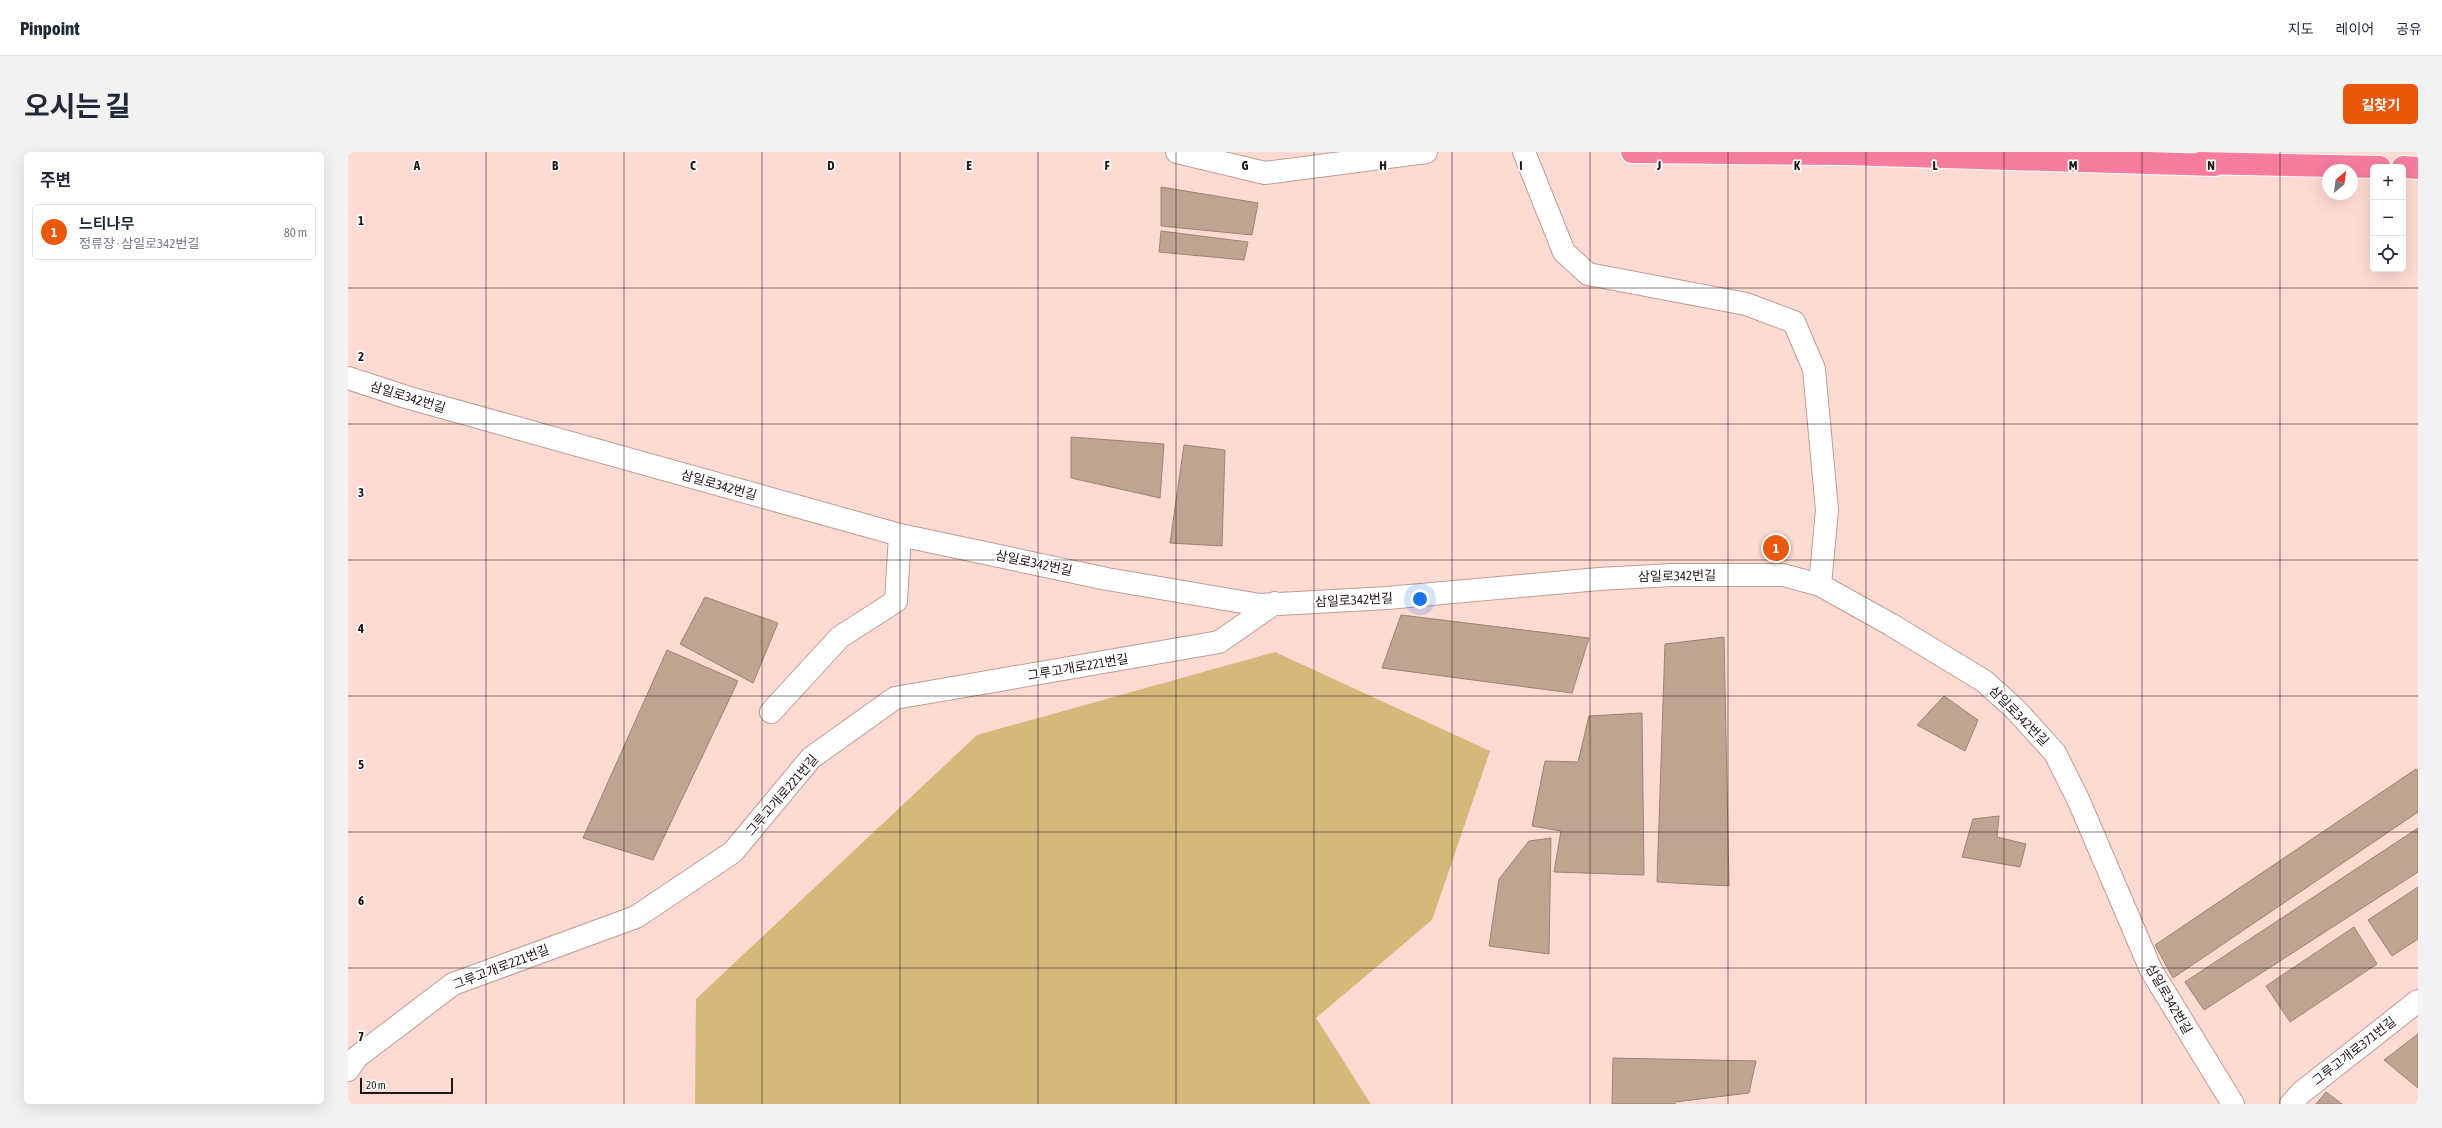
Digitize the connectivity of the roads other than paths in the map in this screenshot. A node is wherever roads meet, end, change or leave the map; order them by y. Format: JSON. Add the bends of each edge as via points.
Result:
{"nodes":[{"id":1,"x":1177,"y":152,"type":"edge"},
{"id":2,"x":1426,"y":152,"type":"edge"},
{"id":3,"x":1524,"y":152,"type":"edge"},
{"id":4,"x":1632,"y":152,"type":"edge"},
{"id":5,"x":2073,"y":152,"type":"edge"},
{"id":6,"x":2215,"y":165,"type":"junction"},
{"id":7,"x":2370,"y":167,"type":"edge"},
{"id":8,"x":2406,"y":167,"type":"edge"},
{"id":9,"x":2418,"y":168,"type":"edge"},
{"id":10,"x":348,"y":378,"type":"edge"},
{"id":11,"x":900,"y":535,"type":"junction"},
{"id":12,"x":1820,"y":585,"type":"junction"},
{"id":13,"x":1275,"y":603,"type":"junction"},
{"id":14,"x":771,"y":712,"type":"dead end"},
{"id":15,"x":2418,"y":1001,"type":"edge"},
{"id":16,"x":348,"y":1070,"type":"edge"},
{"id":17,"x":2233,"y":1104,"type":"edge"},
{"id":18,"x":2291,"y":1104,"type":"edge"}],
"edges":[{"from":1,"to":2,"type":"street","via":[[1265,173]]},
{"from":3,"to":12,"type":"street","via":[[1564,252],[1588,274],[1746,304],[1794,322],[1814,369],[1827,510]]},
{"from":4,"to":6,"type":"highway","via":[[1843,154]]},
{"from":5,"to":6,"type":"highway"},
{"from":6,"to":7,"type":"highway"},
{"from":8,"to":9,"type":"highway"},
{"from":10,"to":11,"type":"street","name":"삼일로342번길","via":[[406,397]]},
{"from":11,"to":13,"type":"street","name":"삼일로342번길","via":[[1107,579],[1260,605]]},
{"from":11,"to":14,"type":"street","via":[[896,602],[840,637]]},
{"from":12,"to":13,"type":"street","name":"삼일로342번길","via":[[1783,575],[1672,575],[1386,598]]},
{"from":12,"to":17,"type":"street","name":"삼일로342번길","via":[[1984,681],[2015,709],[2055,753],[2078,799],[2151,970]]},
{"from":13,"to":16,"type":"street","name":"그루고개로221번길","via":[[1219,642],[895,698],[811,758],[733,852],[636,917],[452,984],[357,1057]]},
{"from":15,"to":18,"type":"street","name":"그루고개로371번길","via":[[2302,1092]]}]}
